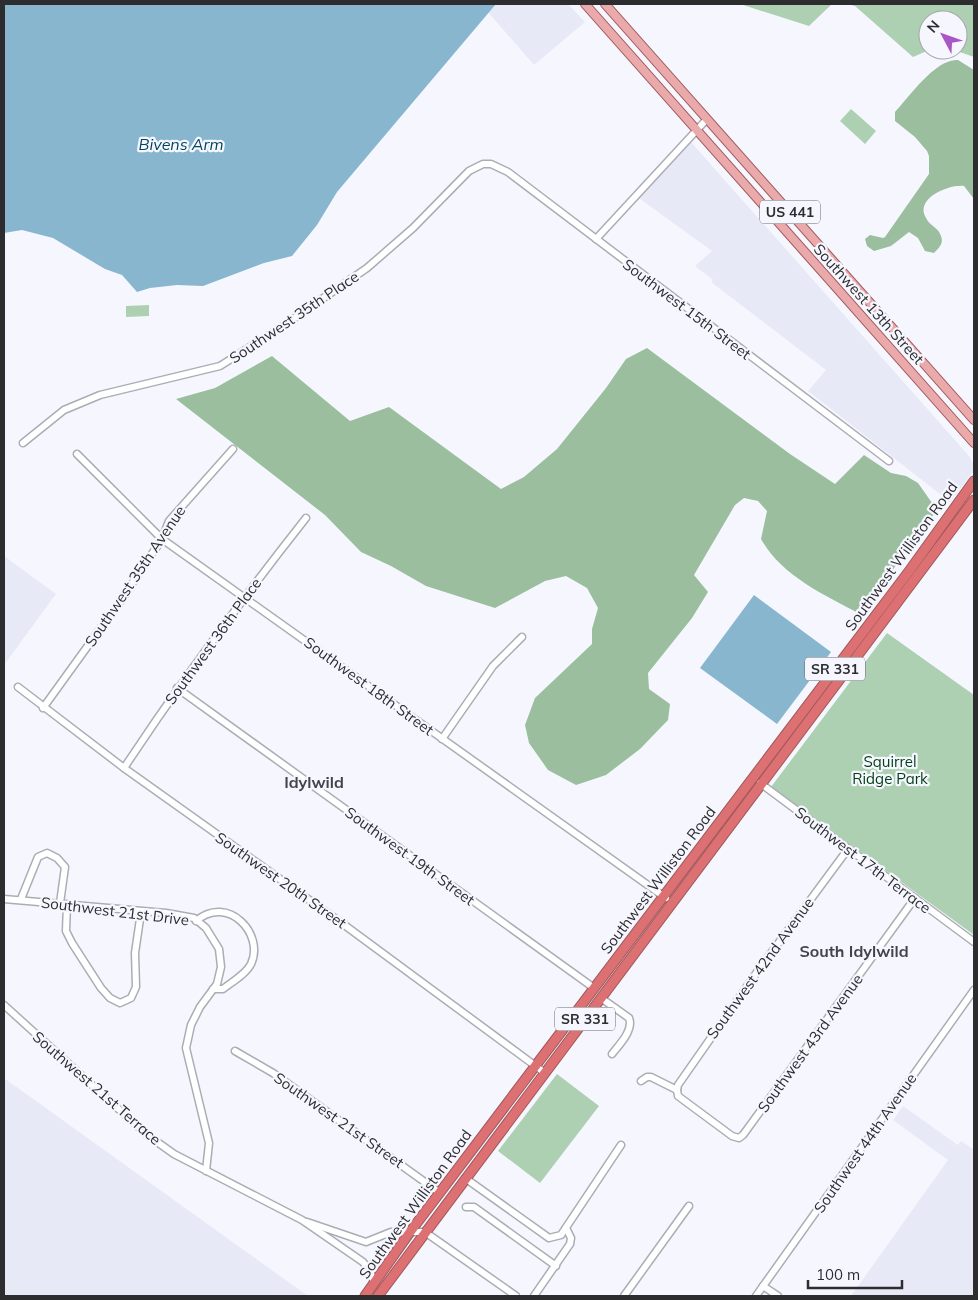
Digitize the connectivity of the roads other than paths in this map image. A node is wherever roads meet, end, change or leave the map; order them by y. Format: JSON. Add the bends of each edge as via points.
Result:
{"nodes":[{"id":1,"x":585,"y":4,"type":"edge"},
{"id":2,"x":605,"y":4,"type":"edge"},
{"id":3,"x":707,"y":119,"type":"junction"},
{"id":4,"x":696,"y":130,"type":"junction"},
{"id":5,"x":483,"y":164,"type":"joint"},
{"id":6,"x":774,"y":194,"type":"junction"},
{"id":7,"x":762,"y":204,"type":"junction"},
{"id":8,"x":596,"y":240,"type":"junction"},
{"id":9,"x":878,"y":311,"type":"junction"},
{"id":10,"x":864,"y":319,"type":"junction"},
{"id":11,"x":974,"y":420,"type":"edge"},
{"id":12,"x":24,"y":443,"type":"dead end"},
{"id":13,"x":974,"y":444,"type":"edge"},
{"id":14,"x":233,"y":449,"type":"dead end"},
{"id":15,"x":77,"y":454,"type":"dead end"},
{"id":16,"x":889,"y":460,"type":"dead end"},
{"id":17,"x":974,"y":481,"type":"edge"},
{"id":18,"x":974,"y":500,"type":"edge"},
{"id":19,"x":306,"y":518,"type":"dead end"},
{"id":20,"x":162,"y":539,"type":"junction"},
{"id":21,"x":244,"y":597,"type":"junction"},
{"id":22,"x":867,"y":626,"type":"junction"},
{"id":23,"x":876,"y":633,"type":"junction"},
{"id":24,"x":522,"y":637,"type":"dead end"},
{"id":25,"x":18,"y":687,"type":"dead end"},
{"id":26,"x":177,"y":688,"type":"junction"},
{"id":27,"x":43,"y":708,"type":"junction"},
{"id":28,"x":442,"y":739,"type":"junction"},
{"id":29,"x":124,"y":768,"type":"junction"},
{"id":30,"x":753,"y":777,"type":"junction"},
{"id":31,"x":762,"y":785,"type":"junction"},
{"id":32,"x":848,"y":848,"type":"junction"},
{"id":33,"x":663,"y":896,"type":"junction"},
{"id":34,"x":4,"y":898,"type":"edge"},
{"id":35,"x":915,"y":898,"type":"junction"},
{"id":36,"x":21,"y":899,"type":"junction"},
{"id":37,"x":673,"y":903,"type":"junction"},
{"id":38,"x":64,"y":904,"type":"junction"},
{"id":39,"x":141,"y":912,"type":"junction"},
{"id":40,"x":196,"y":920,"type":"junction"},
{"id":41,"x":974,"y":942,"type":"edge"},
{"id":42,"x":594,"y":988,"type":"junction"},
{"id":43,"x":213,"y":989,"type":"junction"},
{"id":44,"x":974,"y":990,"type":"edge"},
{"id":45,"x":601,"y":998,"type":"junction"},
{"id":46,"x":4,"y":1005,"type":"edge"},
{"id":47,"x":235,"y":1051,"type":"dead end"},
{"id":48,"x":612,"y":1054,"type":"dead end"},
{"id":49,"x":536,"y":1066,"type":"junction"},
{"id":50,"x":545,"y":1072,"type":"junction"},
{"id":51,"x":641,"y":1081,"type":"dead end"},
{"id":52,"x":677,"y":1090,"type":"junction"},
{"id":53,"x":621,"y":1145,"type":"dead end"},
{"id":54,"x":206,"y":1171,"type":"junction"},
{"id":55,"x":465,"y":1178,"type":"junction"},
{"id":56,"x":440,"y":1193,"type":"junction"},
{"id":57,"x":688,"y":1206,"type":"dead end"},
{"id":58,"x":466,"y":1207,"type":"dead end"},
{"id":59,"x":302,"y":1220,"type":"junction"},
{"id":60,"x":566,"y":1228,"type":"junction"},
{"id":61,"x":410,"y":1232,"type":"junction"},
{"id":62,"x":425,"y":1232,"type":"junction"},
{"id":63,"x":556,"y":1266,"type":"junction"},
{"id":64,"x":374,"y":1282,"type":"junction"},
{"id":65,"x":763,"y":1286,"type":"junction"},
{"id":66,"x":365,"y":1296,"type":"edge"},
{"id":67,"x":378,"y":1296,"type":"edge"},
{"id":68,"x":516,"y":1296,"type":"edge"},
{"id":69,"x":534,"y":1296,"type":"edge"},
{"id":70,"x":624,"y":1296,"type":"edge"},
{"id":71,"x":756,"y":1296,"type":"edge"},
{"id":72,"x":778,"y":1296,"type":"edge"}],
"edges":[{"from":1,"to":4,"type":"main road","name":"Southwest 13th Street","number":"US 441"},
{"from":2,"to":3,"type":"main road","name":"Southwest 13th Street","number":"US 441"},
{"from":3,"to":4,"type":"street"},
{"from":3,"to":6,"type":"main road","name":"Southwest 13th Street","number":"US 441"},
{"from":4,"to":7,"type":"main road","name":"Southwest 13th Street","number":"US 441"},
{"from":4,"to":8,"type":"street"},
{"from":5,"to":8,"type":"street","name":"Southwest 15th Street","via":[[508,172]]},
{"from":5,"to":12,"type":"street","name":"Southwest 35th Place","via":[[456,182],[413,228],[367,268],[220,366],[100,395],[64,410]]},
{"from":6,"to":7,"type":"main road"},
{"from":6,"to":9,"type":"main road","name":"Southwest 13th Street","number":"US 441"},
{"from":7,"to":10,"type":"main road","name":"Southwest 13th Street","number":"US 441"},
{"from":8,"to":16,"type":"street","name":"Southwest 15th Street"},
{"from":9,"to":10,"type":"main road"},
{"from":9,"to":11,"type":"main road","name":"Southwest 13th Street","number":"US 441"},
{"from":10,"to":13,"type":"main road","name":"Southwest 13th Street","number":"US 441"},
{"from":14,"to":20,"type":"street","name":"Southwest 35th Avenue","via":[[169,521]]},
{"from":15,"to":20,"type":"street","name":"Southwest 18th Street"},
{"from":17,"to":22,"type":"highway","name":"Southwest Williston Road","number":"SR 331"},
{"from":18,"to":23,"type":"highway","name":"Southwest Williston Road","number":"SR 331"},
{"from":19,"to":21,"type":"street","name":"Southwest 36th Place"},
{"from":20,"to":21,"type":"street","name":"Southwest 18th Street"},
{"from":20,"to":27,"type":"street","name":"Southwest 35th Avenue"},
{"from":21,"to":26,"type":"street","name":"Southwest 36th Place"},
{"from":21,"to":28,"type":"street","name":"Southwest 18th Street"},
{"from":22,"to":23,"type":"highway"},
{"from":22,"to":30,"type":"highway","name":"Southwest Williston Road","number":"SR 331"},
{"from":23,"to":31,"type":"highway","name":"Southwest Williston Road","number":"SR 331"},
{"from":24,"to":28,"type":"street","via":[[493,666]]},
{"from":25,"to":27,"type":"street","name":"Southwest 20th Street"},
{"from":26,"to":29,"type":"street","name":"Southwest 36th Place"},
{"from":26,"to":42,"type":"street","name":"Southwest 19th Street"},
{"from":27,"to":29,"type":"street","name":"Southwest 20th Street"},
{"from":28,"to":33,"type":"street","name":"Southwest 18th Street"},
{"from":29,"to":49,"type":"street","name":"Southwest 20th Street"},
{"from":30,"to":31,"type":"street","name":"Southwest 17th Terrace"},
{"from":30,"to":33,"type":"highway","name":"Southwest Williston Road","number":"SR 331"},
{"from":31,"to":32,"type":"street","name":"Southwest 17th Terrace"},
{"from":31,"to":37,"type":"highway","name":"Southwest Williston Road","number":"SR 331"},
{"from":32,"to":35,"type":"street","name":"Southwest 17th Terrace"},
{"from":32,"to":52,"type":"street","name":"Southwest 42nd Avenue","via":[[728,1012]]},
{"from":33,"to":37,"type":"street","name":"Southwest 18th Street"},
{"from":33,"to":42,"type":"highway","name":"Southwest Williston Road","number":"SR 331"},
{"from":34,"to":36,"type":"street","name":"Southwest 21st Drive"},
{"from":35,"to":41,"type":"street","name":"Southwest 17th Terrace"},
{"from":35,"to":52,"type":"street","name":"Southwest 43rd Avenue","via":[[739,1138],[678,1096]]},
{"from":36,"to":38,"type":"street","name":"Southwest 21st Drive"},
{"from":36,"to":38,"type":"street","via":[[38,857],[46,853],[65,867]]},
{"from":37,"to":45,"type":"highway","name":"Southwest Williston Road","number":"SR 331"},
{"from":38,"to":39,"type":"street","name":"Southwest 21st Drive"},
{"from":38,"to":39,"type":"street","via":[[66,931],[72,943],[101,988],[120,1003],[131,998],[136,987],[135,953]]},
{"from":39,"to":40,"type":"street","name":"Southwest 21st Drive"},
{"from":40,"to":43,"type":"street","name":"Southwest 21st Drive","via":[[206,928],[219,949],[221,967]]},
{"from":40,"to":43,"type":"street","via":[[212,911],[223,911],[241,920],[251,937],[251,963],[223,989]]},
{"from":42,"to":49,"type":"highway","name":"Southwest Williston Road","number":"SR 331"},
{"from":43,"to":54,"type":"street","name":"Southwest 21st Drive","via":[[196,1016],[186,1048],[209,1143]]},
{"from":44,"to":65,"type":"street","name":"Southwest 44th Avenue"},
{"from":45,"to":48,"type":"street","via":[[629,1018],[631,1023]]},
{"from":45,"to":50,"type":"highway","name":"Southwest Williston Road","number":"SR 331"},
{"from":46,"to":54,"type":"street","name":"Southwest 21st Terrace","via":[[146,1134]]},
{"from":47,"to":56,"type":"street","name":"Southwest 21st Street","via":[[273,1073]]},
{"from":49,"to":50,"type":"street","name":"Southwest 20th Street"},
{"from":49,"to":56,"type":"highway","name":"Southwest Williston Road","number":"SR 331"},
{"from":50,"to":55,"type":"highway","name":"Southwest Williston Road","number":"SR 331"},
{"from":51,"to":52,"type":"street","via":[[651,1077]]},
{"from":53,"to":60,"type":"street"},
{"from":54,"to":59,"type":"street","name":"Southwest 21st Terrace"},
{"from":55,"to":60,"type":"street","via":[[549,1238],[561,1235]]},
{"from":55,"to":62,"type":"highway","name":"Southwest Williston Road","number":"SR 331"},
{"from":56,"to":61,"type":"highway","name":"Southwest Williston Road","number":"SR 331"},
{"from":57,"to":70,"type":"street"},
{"from":58,"to":63,"type":"street","via":[[474,1207]]},
{"from":59,"to":61,"type":"street","name":"Southwest 21st Terrace","via":[[366,1242],[391,1232]]},
{"from":59,"to":64,"type":"street","name":"Southwest 21st Terrace","via":[[363,1262]]},
{"from":60,"to":63,"type":"street","via":[[570,1244]]},
{"from":61,"to":62,"type":"street"},
{"from":61,"to":64,"type":"highway","name":"Southwest Williston Road","number":"SR 331"},
{"from":62,"to":67,"type":"highway","name":"Southwest Williston Road","number":"SR 331"},
{"from":62,"to":68,"type":"street"},
{"from":63,"to":69,"type":"street"},
{"from":64,"to":66,"type":"highway","name":"Southwest Williston Road","number":"SR 331"},
{"from":65,"to":71,"type":"street","name":"Southwest 44th Avenue"},
{"from":65,"to":72,"type":"street"}]}
